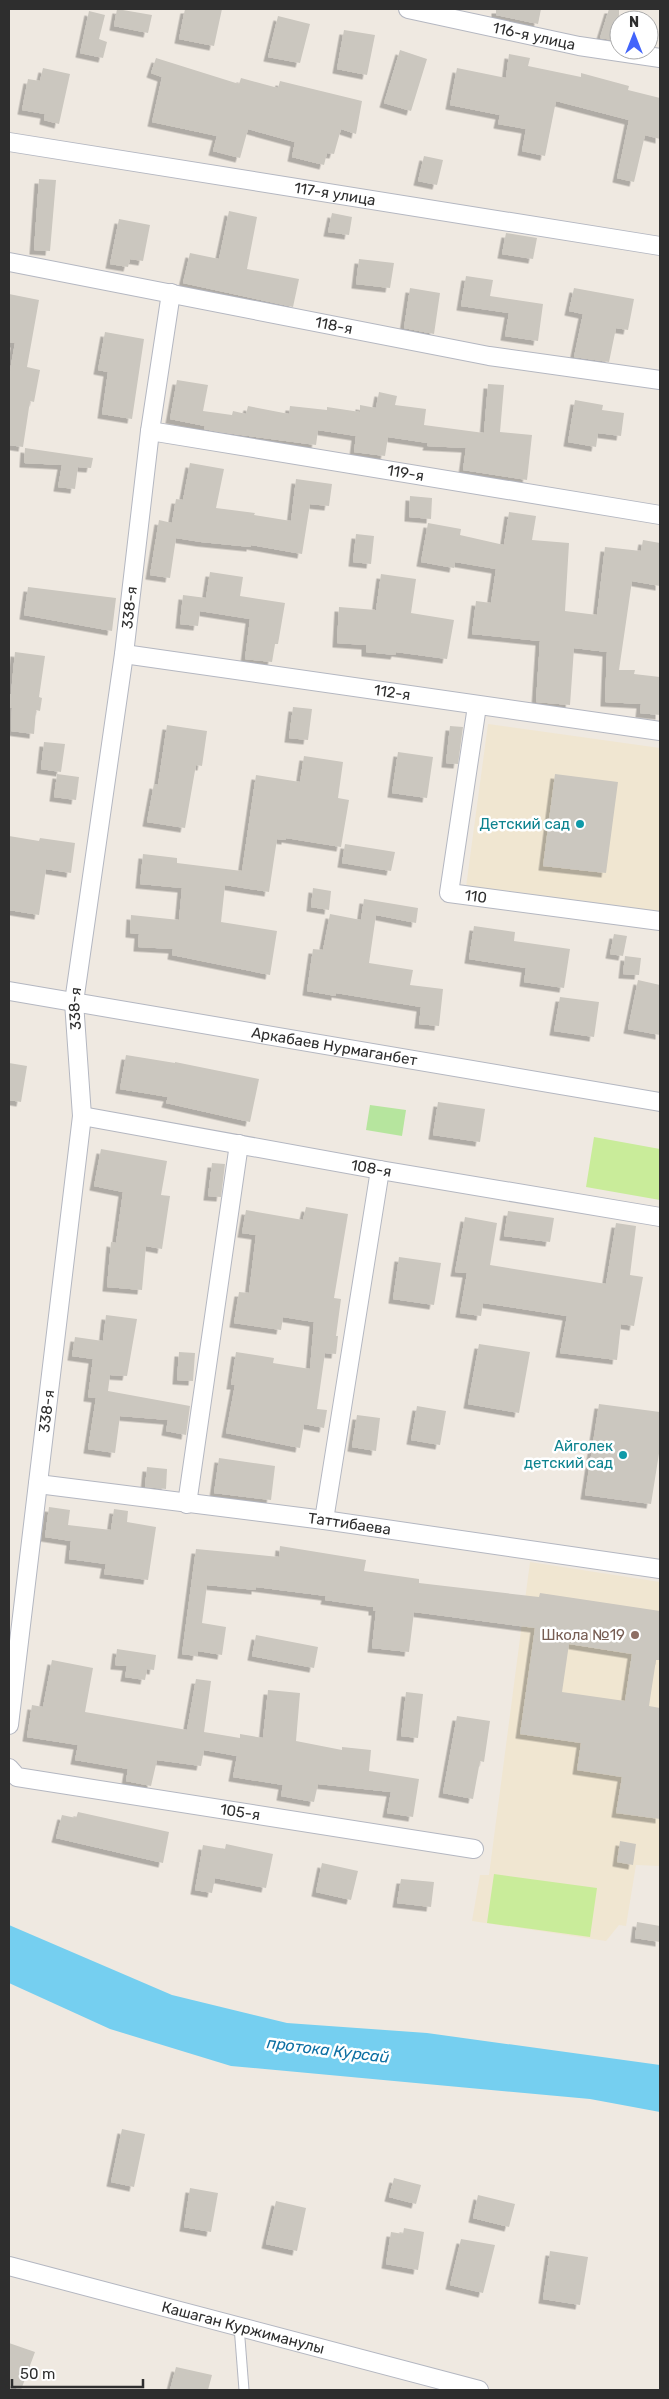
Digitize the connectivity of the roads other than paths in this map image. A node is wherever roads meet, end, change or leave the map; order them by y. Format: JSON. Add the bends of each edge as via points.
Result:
{"nodes":[{"id":1,"x":408,"y":9,"type":"edge"},
{"id":2,"x":451,"y":13,"type":"edge"},
{"id":3,"x":660,"y":58,"type":"edge"},
{"id":4,"x":9,"y":142,"type":"edge"},
{"id":5,"x":660,"y":246,"type":"edge"},
{"id":6,"x":9,"y":262,"type":"edge"},
{"id":7,"x":171,"y":293,"type":"junction"},
{"id":8,"x":660,"y":380,"type":"edge"},
{"id":9,"x":150,"y":432,"type":"junction"},
{"id":10,"x":660,"y":515,"type":"edge"},
{"id":11,"x":124,"y":654,"type":"junction"},
{"id":12,"x":477,"y":706,"type":"junction"},
{"id":13,"x":660,"y":731,"type":"edge"},
{"id":14,"x":660,"y":921,"type":"edge"},
{"id":15,"x":9,"y":992,"type":"edge"},
{"id":16,"x":74,"y":1002,"type":"junction"},
{"id":17,"x":660,"y":1102,"type":"edge"},
{"id":18,"x":82,"y":1116,"type":"junction"},
{"id":19,"x":239,"y":1144,"type":"junction"},
{"id":20,"x":380,"y":1170,"type":"junction"},
{"id":21,"x":660,"y":1217,"type":"edge"},
{"id":22,"x":38,"y":1484,"type":"junction"},
{"id":23,"x":188,"y":1504,"type":"junction"},
{"id":24,"x":324,"y":1520,"type":"junction"},
{"id":25,"x":660,"y":1568,"type":"edge"},
{"id":26,"x":9,"y":1725,"type":"edge"},
{"id":27,"x":9,"y":1768,"type":"edge"},
{"id":28,"x":474,"y":1849,"type":"dead end"},
{"id":29,"x":9,"y":2266,"type":"edge"},
{"id":30,"x":239,"y":2326,"type":"junction"},
{"id":31,"x":244,"y":2390,"type":"edge"},
{"id":32,"x":479,"y":2390,"type":"edge"}],
"edges":[{"from":1,"to":2,"type":"street","name":"116-я улица"},
{"from":2,"to":3,"type":"street","name":"116-я улица","via":[[579,46]]},
{"from":4,"to":5,"type":"street","name":"117-я улица"},
{"from":6,"to":7,"type":"street","name":"118-я"},
{"from":7,"to":8,"type":"street","name":"118-я","via":[[489,356]]},
{"from":7,"to":9,"type":"street","name":"338-я"},
{"from":9,"to":10,"type":"street","name":"119-я"},
{"from":9,"to":11,"type":"street","name":"338-я"},
{"from":11,"to":12,"type":"street","name":"112-я"},
{"from":11,"to":16,"type":"street","name":"338-я"},
{"from":12,"to":13,"type":"street","name":"112-я"},
{"from":12,"to":14,"type":"street","name":"110","via":[[449,893]]},
{"from":15,"to":16,"type":"street","name":"Аркабаев Нурмаганбет"},
{"from":16,"to":17,"type":"street","name":"Аркабаев Нурмаганбет"},
{"from":16,"to":18,"type":"street","name":"338-я"},
{"from":18,"to":19,"type":"street","name":"108-я"},
{"from":18,"to":22,"type":"street","name":"338-я"},
{"from":19,"to":20,"type":"street","name":"108-я"},
{"from":19,"to":23,"type":"street"},
{"from":20,"to":21,"type":"street","name":"108-я"},
{"from":20,"to":24,"type":"street"},
{"from":22,"to":23,"type":"street","name":"Таттибаева"},
{"from":22,"to":26,"type":"street","name":"338-я"},
{"from":23,"to":24,"type":"street","name":"Таттибаева"},
{"from":24,"to":25,"type":"street","name":"Таттибаева"},
{"from":27,"to":28,"type":"street","name":"105-я","via":[[17,1777]]},
{"from":29,"to":30,"type":"street","name":"Кашаган Куржиманулы"},
{"from":30,"to":31,"type":"lane"},
{"from":30,"to":32,"type":"street","name":"Кашаган Куржиманулы"}]}
